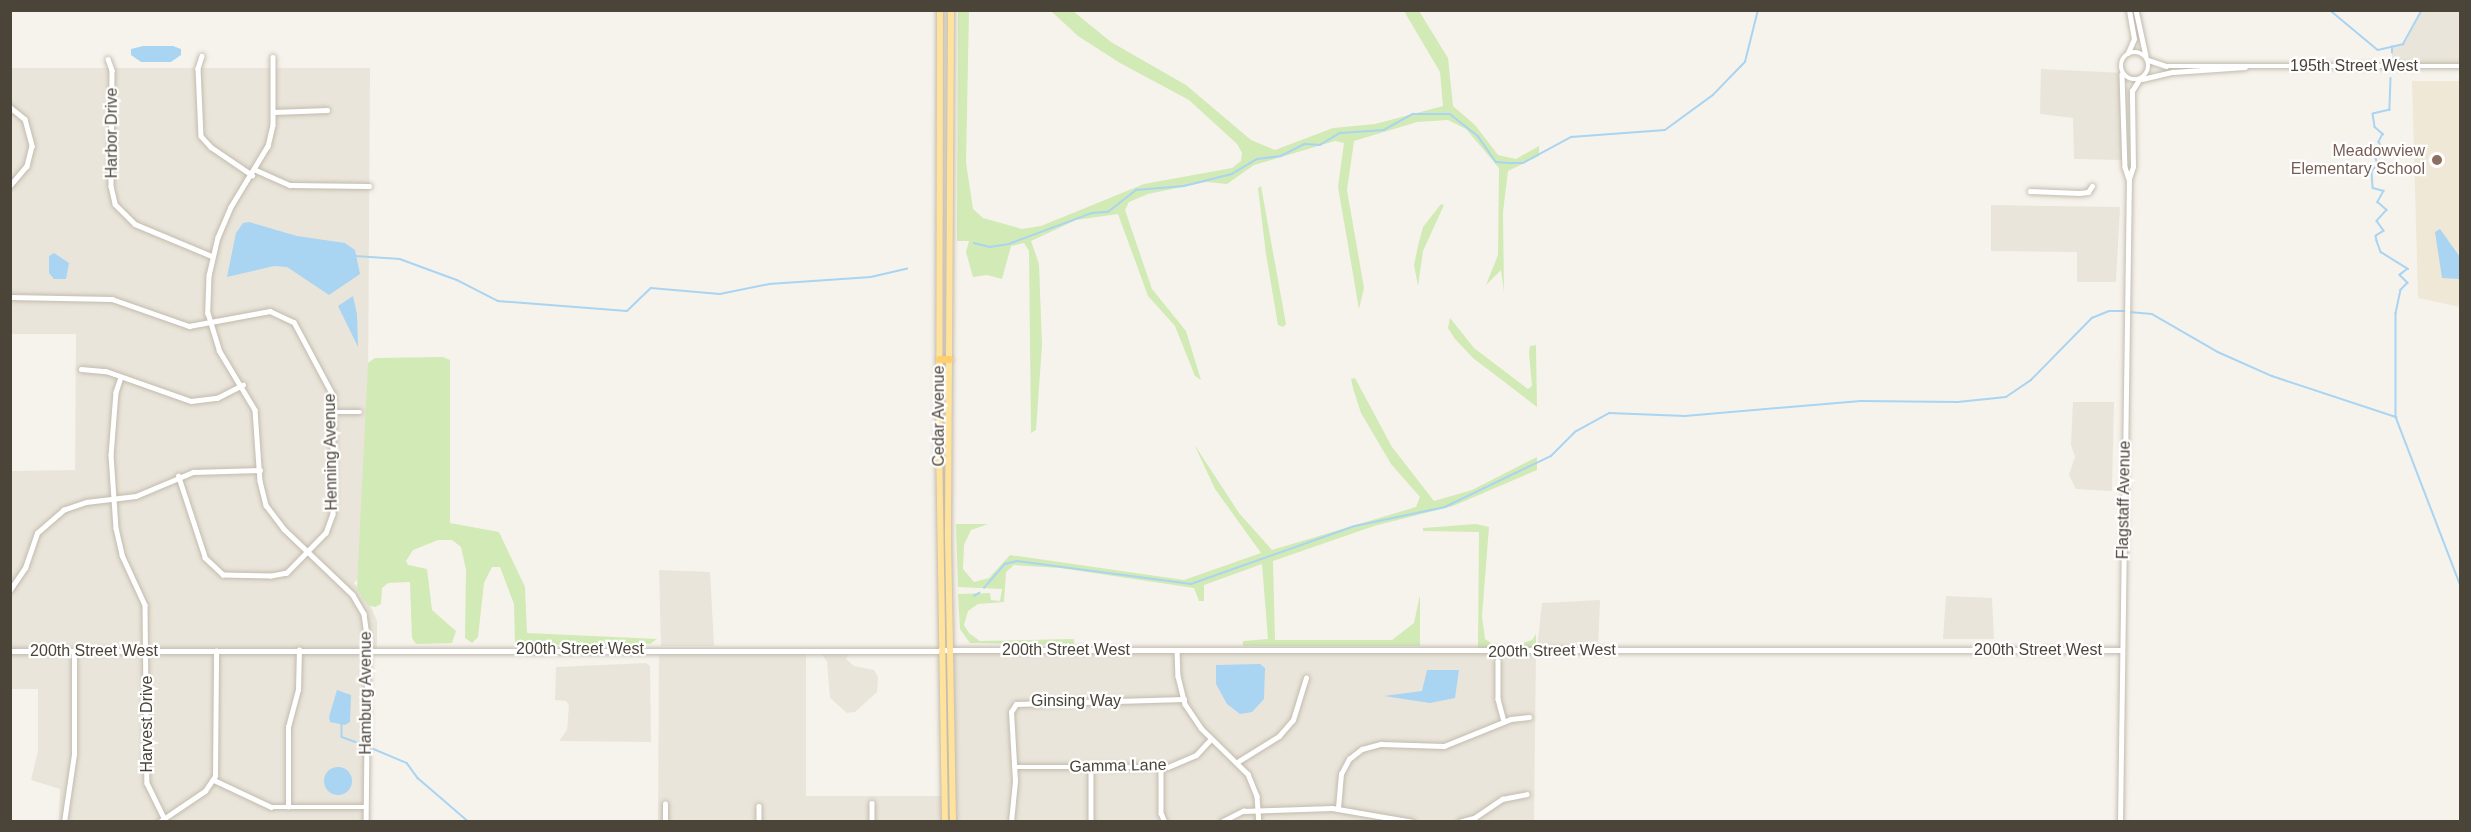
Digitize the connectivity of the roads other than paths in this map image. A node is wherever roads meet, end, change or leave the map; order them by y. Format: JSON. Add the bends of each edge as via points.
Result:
{"nodes":[{"id":1,"x":940,"y":10,"type":"edge"},
{"id":2,"x":951,"y":10,"type":"edge"},
{"id":3,"x":2129,"y":10,"type":"edge"},
{"id":4,"x":2136,"y":10,"type":"edge"},
{"id":5,"x":2127,"y":54,"type":"junction"},
{"id":6,"x":202,"y":56,"type":"dead end"},
{"id":7,"x":273,"y":57,"type":"dead end"},
{"id":8,"x":108,"y":59,"type":"dead end"},
{"id":9,"x":2148,"y":59,"type":"junction"},
{"id":10,"x":2460,"y":66,"type":"edge"},
{"id":11,"x":2248,"y":67,"type":"junction"},
{"id":12,"x":2122,"y":74,"type":"junction"},
{"id":13,"x":2140,"y":80,"type":"junction"},
{"id":14,"x":10,"y":107,"type":"edge"},
{"id":15,"x":327,"y":110,"type":"dead end"},
{"id":16,"x":273,"y":112,"type":"junction"},
{"id":17,"x":2125,"y":120,"type":"junction"},
{"id":18,"x":2132,"y":120,"type":"junction"},
{"id":19,"x":256,"y":170,"type":"junction"},
{"id":20,"x":252,"y":175,"type":"junction"},
{"id":21,"x":2129,"y":179,"type":"junction"},
{"id":22,"x":10,"y":186,"type":"edge"},
{"id":23,"x":369,"y":186,"type":"dead end"},
{"id":24,"x":2092,"y":186,"type":"dead end"},
{"id":25,"x":2030,"y":191,"type":"dead end"},
{"id":26,"x":212,"y":256,"type":"junction"},
{"id":27,"x":10,"y":297,"type":"edge"},
{"id":28,"x":210,"y":324,"type":"junction"},
{"id":29,"x":939,"y":359,"type":"junction"},
{"id":30,"x":949,"y":359,"type":"junction"},
{"id":31,"x":81,"y":369,"type":"dead end"},
{"id":32,"x":121,"y":377,"type":"junction"},
{"id":33,"x":243,"y":385,"type":"junction"},
{"id":34,"x":333,"y":412,"type":"junction"},
{"id":35,"x":360,"y":412,"type":"dead end"},
{"id":36,"x":260,"y":470,"type":"junction"},
{"id":37,"x":178,"y":476,"type":"junction"},
{"id":38,"x":113,"y":499,"type":"junction"},
{"id":39,"x":308,"y":552,"type":"junction"},
{"id":40,"x":10,"y":590,"type":"edge"},
{"id":41,"x":940,"y":649,"type":"junction"},
{"id":42,"x":951,"y":649,"type":"junction"},
{"id":43,"x":367,"y":650,"type":"junction"},
{"id":44,"x":1177,"y":650,"type":"junction"},
{"id":45,"x":2122,"y":650,"type":"junction"},
{"id":46,"x":10,"y":651,"type":"edge"},
{"id":47,"x":74,"y":651,"type":"junction"},
{"id":48,"x":146,"y":651,"type":"junction"},
{"id":49,"x":216,"y":651,"type":"junction"},
{"id":50,"x":299,"y":651,"type":"junction"},
{"id":51,"x":1498,"y":661,"type":"dead end"},
{"id":52,"x":1306,"y":678,"type":"dead end"},
{"id":53,"x":1184,"y":699,"type":"junction"},
{"id":54,"x":1529,"y":717,"type":"dead end"},
{"id":55,"x":1504,"y":721,"type":"junction"},
{"id":56,"x":1211,"y":739,"type":"junction"},
{"id":57,"x":1239,"y":761,"type":"junction"},
{"id":58,"x":1014,"y":767,"type":"junction"},
{"id":59,"x":1091,"y":767,"type":"junction"},
{"id":60,"x":1161,"y":768,"type":"junction"},
{"id":61,"x":214,"y":780,"type":"junction"},
{"id":62,"x":1527,"y":794,"type":"dead end"},
{"id":63,"x":872,"y":803,"type":"dead end"},
{"id":64,"x":665,"y":804,"type":"dead end"},
{"id":65,"x":759,"y":806,"type":"dead end"},
{"id":66,"x":288,"y":807,"type":"junction"},
{"id":67,"x":365,"y":807,"type":"junction"},
{"id":68,"x":1338,"y":808,"type":"junction"},
{"id":69,"x":1259,"y":810,"type":"junction"},
{"id":70,"x":163,"y":820,"type":"edge"},
{"id":71,"x":64,"y":822,"type":"edge"},
{"id":72,"x":366,"y":822,"type":"edge"},
{"id":73,"x":665,"y":822,"type":"edge"},
{"id":74,"x":759,"y":822,"type":"edge"},
{"id":75,"x":872,"y":822,"type":"edge"},
{"id":76,"x":945,"y":822,"type":"edge"},
{"id":77,"x":953,"y":822,"type":"edge"},
{"id":78,"x":1011,"y":822,"type":"edge"},
{"id":79,"x":1091,"y":822,"type":"edge"},
{"id":80,"x":1165,"y":822,"type":"edge"},
{"id":81,"x":1221,"y":822,"type":"edge"},
{"id":82,"x":1259,"y":822,"type":"edge"},
{"id":83,"x":1413,"y":822,"type":"edge"},
{"id":84,"x":1459,"y":822,"type":"edge"},
{"id":85,"x":2120,"y":822,"type":"edge"}],
"edges":[{"from":1,"to":29,"type":"main road","name":"Cedar Avenue"},
{"from":2,"to":30,"type":"main road","name":"Cedar Avenue"},
{"from":3,"to":5,"type":"street","via":[[2134,39]]},
{"from":4,"to":9,"type":"street"},
{"from":5,"to":9,"type":"street","via":[[2139,52]]},
{"from":5,"to":12,"type":"street","via":[[2120,64]]},
{"from":6,"to":20,"type":"street","via":[[198,68],[201,136]]},
{"from":7,"to":16,"type":"street","name":"Hamburg Avenue"},
{"from":8,"to":26,"type":"street","name":"Harbor Drive","via":[[112,70],[111,186],[115,204],[135,224]]},
{"from":9,"to":11,"type":"street","name":"195th Street West","via":[[2166,66],[2187,63]]},
{"from":9,"to":13,"type":"street","via":[[2149,69]]},
{"from":10,"to":11,"type":"street","name":"195th Street West"},
{"from":11,"to":13,"type":"street","name":"195th Street West","via":[[2173,72]]},
{"from":12,"to":13,"type":"street"},
{"from":12,"to":17,"type":"street","name":"Flagstaff Avenue"},
{"from":13,"to":18,"type":"street","name":"Flagstaff Avenue","via":[[2132,91]]},
{"from":14,"to":22,"type":"street","via":[[25,119],[32,146],[27,166]]},
{"from":15,"to":16,"type":"street"},
{"from":16,"to":19,"type":"street","name":"Hamburg Avenue","via":[[268,146]]},
{"from":17,"to":18,"type":"street"},
{"from":17,"to":21,"type":"street","name":"Flagstaff Avenue","via":[[2125,167]]},
{"from":18,"to":21,"type":"street","name":"Flagstaff Avenue","via":[[2133,167]]},
{"from":19,"to":20,"type":"street","name":"Hamburg Avenue"},
{"from":19,"to":23,"type":"street","via":[[290,185]]},
{"from":20,"to":26,"type":"street","name":"Hamburg Avenue","via":[[226,216]]},
{"from":21,"to":45,"type":"street","name":"Flagstaff Avenue"},
{"from":24,"to":25,"type":"street","via":[[2088,192],[2079,193]]},
{"from":26,"to":28,"type":"street","name":"Hamburg Avenue","via":[[207,289]]},
{"from":27,"to":28,"type":"street","name":"Henning Avenue","via":[[112,299],[189,327]]},
{"from":28,"to":33,"type":"street","name":"Hamburg Avenue","via":[[219,350]]},
{"from":28,"to":34,"type":"street","name":"Henning Avenue","via":[[270,311],[290,319],[332,390]]},
{"from":29,"to":30,"type":"highway"},
{"from":29,"to":41,"type":"main road","name":"Cedar Avenue"},
{"from":30,"to":42,"type":"main road","name":"Cedar Avenue"},
{"from":31,"to":32,"type":"street"},
{"from":32,"to":33,"type":"street","via":[[191,401],[217,398]]},
{"from":32,"to":38,"type":"street","name":"Harvest Drive","via":[[116,392],[111,455]]},
{"from":33,"to":36,"type":"street","name":"Hamburg Avenue","via":[[258,421]]},
{"from":34,"to":35,"type":"street"},
{"from":34,"to":39,"type":"street","name":"Henning Avenue","via":[[332,520],[327,533]]},
{"from":36,"to":37,"type":"street","via":[[219,469]]},
{"from":36,"to":39,"type":"street","name":"Hamburg Avenue","via":[[262,497],[271,514]]},
{"from":37,"to":38,"type":"street","via":[[136,496]]},
{"from":37,"to":39,"type":"street","name":"Henning Avenue","via":[[205,558],[219,573],[235,578],[280,575],[294,568]]},
{"from":38,"to":40,"type":"street","via":[[76,505],[53,516],[38,533],[25,568]]},
{"from":38,"to":48,"type":"street","name":"Harvest Drive","via":[[120,548],[144,599]]},
{"from":39,"to":43,"type":"street","name":"Hamburg Avenue","via":[[360,605],[366,622]]},
{"from":41,"to":42,"type":"street","name":"200th Street West"},
{"from":41,"to":43,"type":"street","name":"200th Street West"},
{"from":41,"to":76,"type":"main road","name":"Cedar Avenue"},
{"from":42,"to":44,"type":"street","name":"200th Street West"},
{"from":42,"to":77,"type":"main road","name":"Cedar Avenue"},
{"from":43,"to":50,"type":"street","name":"200th Street West"},
{"from":43,"to":67,"type":"street","name":"Hamburg Avenue"},
{"from":44,"to":45,"type":"street","name":"200th Street West"},
{"from":44,"to":53,"type":"street"},
{"from":45,"to":85,"type":"street","name":"Flagstaff Avenue"},
{"from":46,"to":47,"type":"street","name":"200th Street West"},
{"from":47,"to":48,"type":"street","name":"200th Street West"},
{"from":47,"to":71,"type":"street","via":[[74,754]]},
{"from":48,"to":49,"type":"street","name":"200th Street West"},
{"from":48,"to":70,"type":"street","name":"Harvest Drive","via":[[147,783]]},
{"from":49,"to":50,"type":"street","name":"200th Street West"},
{"from":49,"to":61,"type":"street"},
{"from":50,"to":66,"type":"street","via":[[298,690],[288,727]]},
{"from":51,"to":55,"type":"street","via":[[1498,699]]},
{"from":52,"to":57,"type":"street","via":[[1293,720],[1279,736]]},
{"from":53,"to":56,"type":"street"},
{"from":53,"to":58,"type":"street","name":"Ginsing Way","via":[[1019,702],[1011,712]]},
{"from":54,"to":55,"type":"street"},
{"from":55,"to":68,"type":"street","via":[[1444,746],[1381,744],[1362,749],[1353,755],[1341,774]]},
{"from":56,"to":57,"type":"street"},
{"from":56,"to":60,"type":"street","name":"Gamma Lane","via":[[1192,758]]},
{"from":57,"to":69,"type":"street","via":[[1255,789]]},
{"from":58,"to":59,"type":"street","name":"Gamma Lane"},
{"from":58,"to":78,"type":"street","name":"Ginsing Way"},
{"from":59,"to":60,"type":"street","name":"Gamma Lane"},
{"from":59,"to":79,"type":"street"},
{"from":60,"to":80,"type":"street","via":[[1161,813]]},
{"from":61,"to":66,"type":"street","via":[[269,806]]},
{"from":61,"to":70,"type":"street","via":[[205,791]]},
{"from":62,"to":84,"type":"street","via":[[1502,799],[1473,818]]},
{"from":63,"to":75,"type":"street"},
{"from":64,"to":73,"type":"street"},
{"from":65,"to":74,"type":"street"},
{"from":66,"to":67,"type":"street"},
{"from":67,"to":72,"type":"street","name":"Hamburg Avenue"},
{"from":68,"to":69,"type":"street"},
{"from":68,"to":83,"type":"street"},
{"from":69,"to":81,"type":"street","via":[[1238,812]]},
{"from":69,"to":82,"type":"street"}]}
